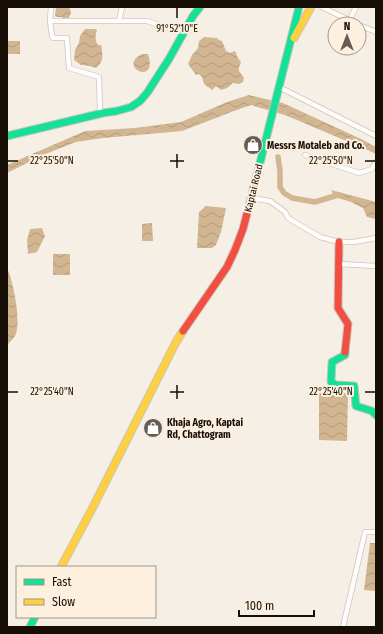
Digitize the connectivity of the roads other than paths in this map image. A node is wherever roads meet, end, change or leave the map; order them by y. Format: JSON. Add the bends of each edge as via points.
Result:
{"nodes":[{"id":1,"x":51,"y":7,"type":"edge"},
{"id":2,"x":122,"y":7,"type":"edge"},
{"id":3,"x":200,"y":7,"type":"edge"},
{"id":4,"x":299,"y":7,"type":"edge"},
{"id":5,"x":311,"y":7,"type":"edge"},
{"id":6,"x":322,"y":7,"type":"edge"},
{"id":7,"x":356,"y":7,"type":"edge"},
{"id":8,"x":339,"y":16,"type":"edge"},
{"id":9,"x":352,"y":16,"type":"edge"},
{"id":10,"x":50,"y":21,"type":"junction"},
{"id":11,"x":118,"y":21,"type":"junction"},
{"id":12,"x":184,"y":33,"type":"junction"},
{"id":13,"x":289,"y":47,"type":"junction"},
{"id":14,"x":279,"y":87,"type":"junction"},
{"id":15,"x":103,"y":112,"type":"junction"},
{"id":16,"x":7,"y":136,"type":"edge"},
{"id":17,"x":376,"y":136,"type":"edge"},
{"id":18,"x":305,"y":155,"type":"dead end"},
{"id":19,"x":376,"y":162,"type":"edge"},
{"id":20,"x":251,"y":198,"type":"junction"},
{"id":21,"x":376,"y":238,"type":"edge"},
{"id":22,"x":339,"y":242,"type":"junction"},
{"id":23,"x":338,"y":264,"type":"junction"},
{"id":24,"x":376,"y":266,"type":"edge"},
{"id":25,"x":376,"y":415,"type":"edge"},
{"id":26,"x":376,"y":532,"type":"edge"},
{"id":27,"x":62,"y":566,"type":"edge"},
{"id":28,"x":34,"y":618,"type":"edge"},
{"id":29,"x":30,"y":627,"type":"edge"},
{"id":30,"x":343,"y":627,"type":"edge"}],
"edges":[{"from":1,"to":10,"type":"street"},
{"from":2,"to":11,"type":"street"},
{"from":3,"to":12,"type":"main road"},
{"from":4,"to":13,"type":"main road"},
{"from":5,"to":13,"type":"main road"},
{"from":6,"to":8,"type":"street"},
{"from":7,"to":9,"type":"street"},
{"from":10,"to":11,"type":"street"},
{"from":10,"to":15,"type":"street","via":[[53,38],[67,38],[69,68],[99,77],[100,110]]},
{"from":11,"to":12,"type":"street","via":[[147,21]]},
{"from":12,"to":15,"type":"main road","via":[[140,101],[131,107]]},
{"from":13,"to":14,"type":"main road","name":"Kaptai Road"},
{"from":14,"to":17,"type":"street"},
{"from":14,"to":20,"type":"main road","name":"Kaptai Road"},
{"from":15,"to":16,"type":"main road"},
{"from":18,"to":19,"type":"street","via":[[359,173],[372,169]]},
{"from":20,"to":22,"type":"street","via":[[270,201],[285,212],[288,218],[320,237]]},
{"from":20,"to":27,"type":"main road","name":"Kaptai Road","via":[[243,229],[227,267],[176,342]]},
{"from":21,"to":22,"type":"street"},
{"from":22,"to":23,"type":"main road"},
{"from":23,"to":24,"type":"street"},
{"from":23,"to":25,"type":"main road","via":[[338,308],[348,324],[345,355],[332,362],[331,382],[336,385],[354,386],[356,406],[372,411]]},
{"from":26,"to":30,"type":"street","via":[[365,532]]},
{"from":28,"to":29,"type":"main road"}]}
